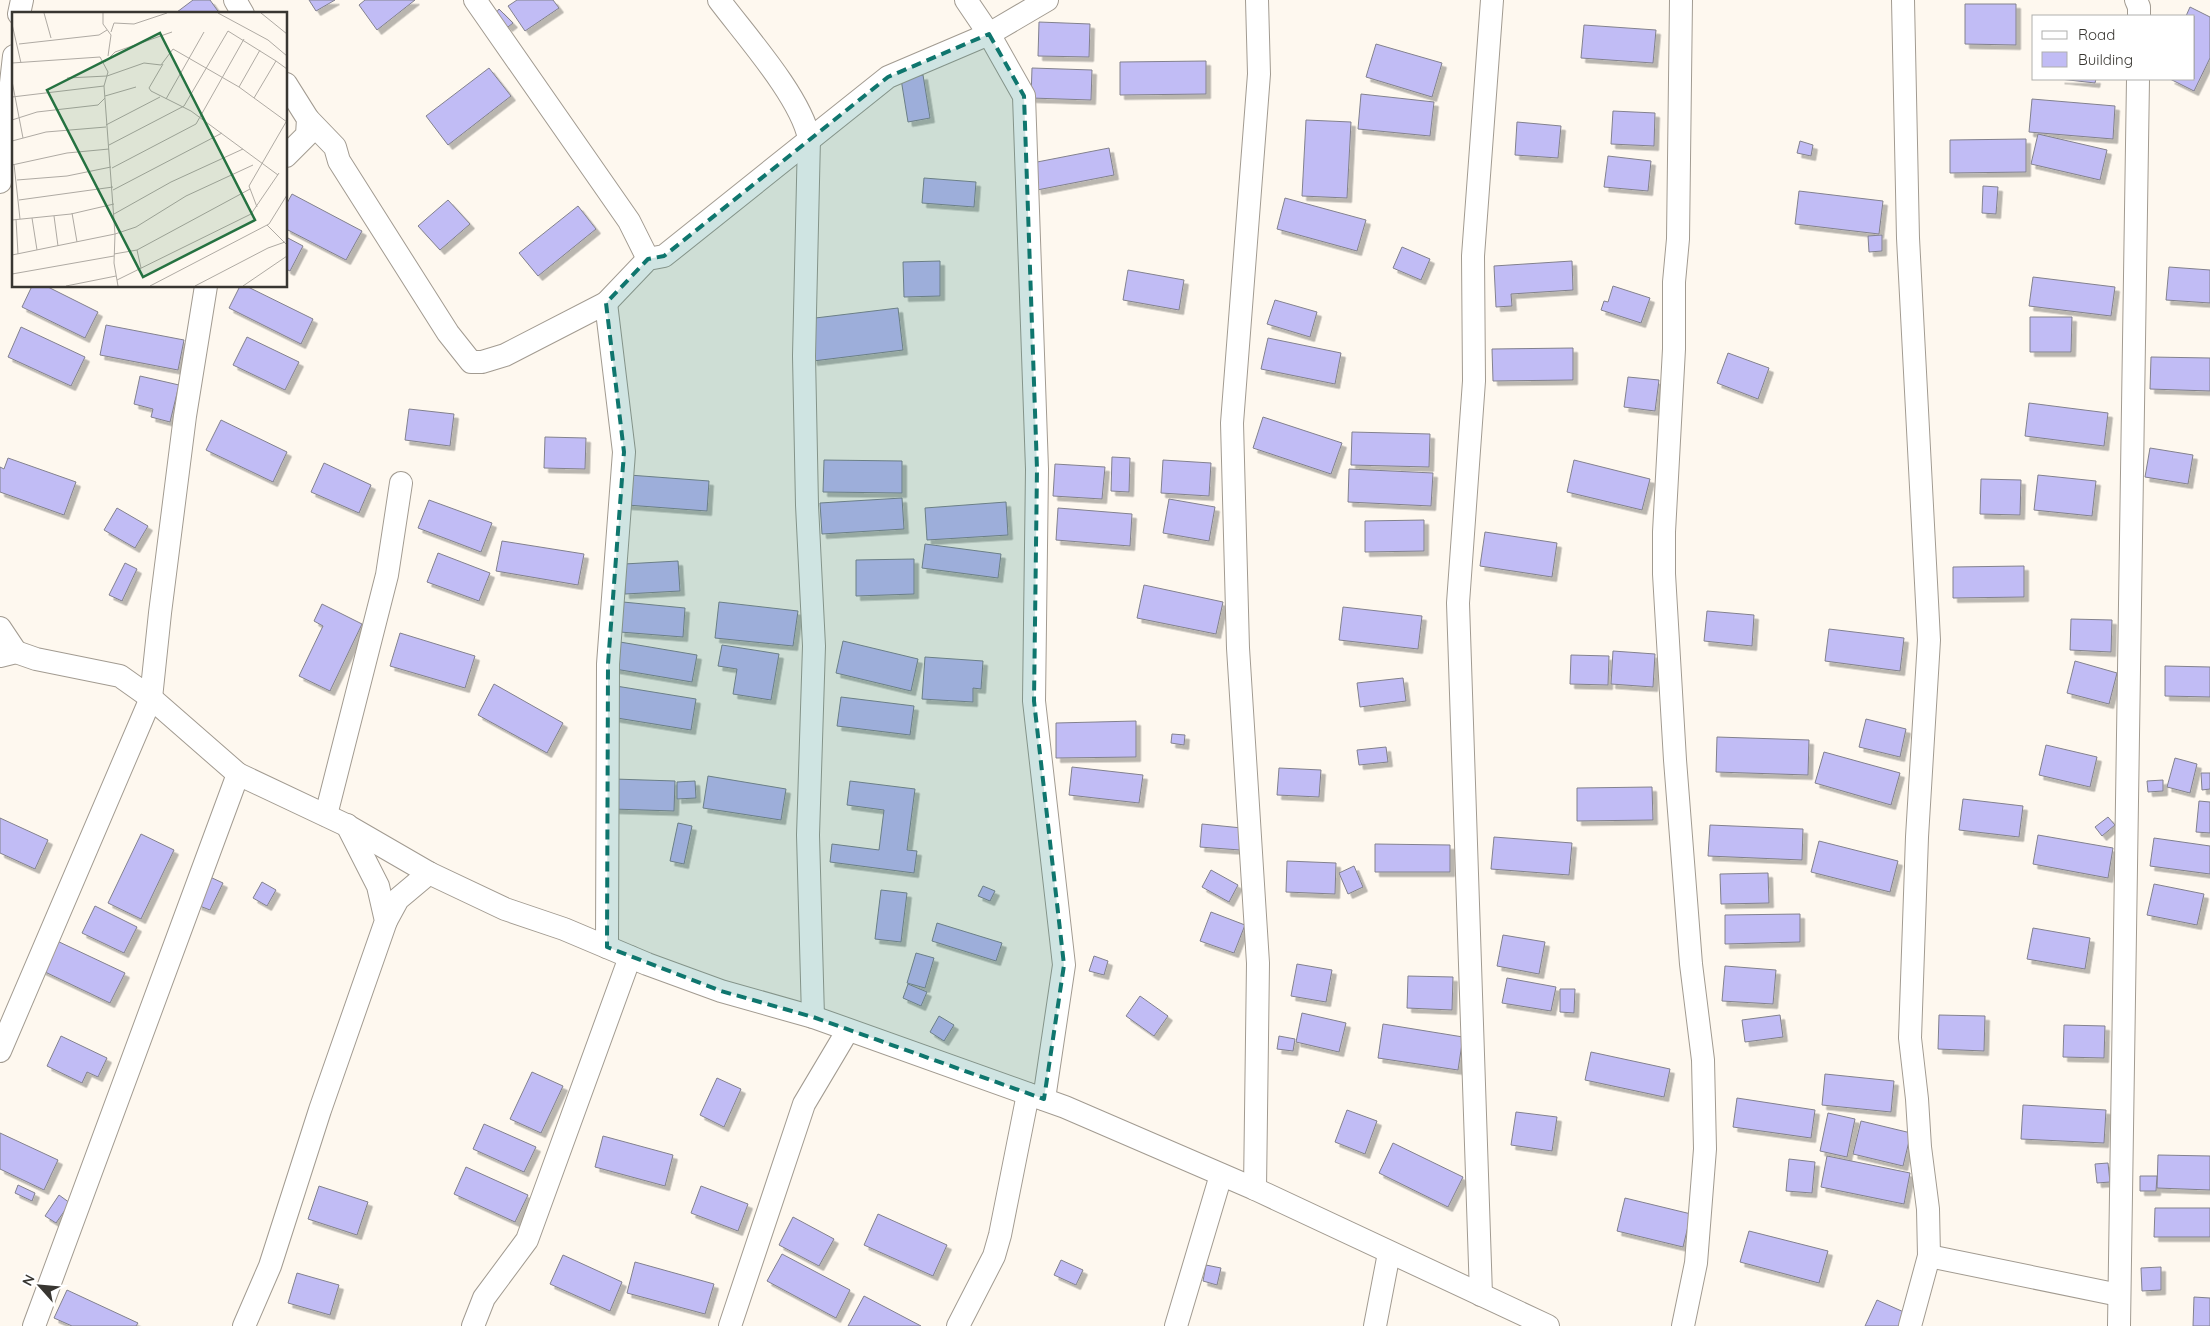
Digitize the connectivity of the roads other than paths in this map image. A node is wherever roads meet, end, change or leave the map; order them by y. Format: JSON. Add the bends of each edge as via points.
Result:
{"nodes":[{"id":1,"x":235,"y":0,"type":"edge"},
{"id":2,"x":475,"y":0,"type":"edge"},
{"id":3,"x":719,"y":0,"type":"edge"},
{"id":4,"x":966,"y":0,"type":"edge"},
{"id":5,"x":1047,"y":0,"type":"edge"},
{"id":6,"x":1257,"y":0,"type":"edge"},
{"id":7,"x":1492,"y":0,"type":"edge"},
{"id":8,"x":1682,"y":0,"type":"edge"},
{"id":9,"x":1903,"y":0,"type":"edge"},
{"id":10,"x":2136,"y":0,"type":"edge"},
{"id":11,"x":242,"y":12,"type":"edge"},
{"id":12,"x":2139,"y":15,"type":"edge"},
{"id":13,"x":989,"y":34,"type":"junction"},
{"id":14,"x":12,"y":74,"type":"edge"},
{"id":15,"x":2138,"y":80,"type":"edge"},
{"id":16,"x":288,"y":87,"type":"edge"},
{"id":17,"x":308,"y":119,"type":"junction"},
{"id":18,"x":810,"y":138,"type":"junction"},
{"id":19,"x":288,"y":154,"type":"edge"},
{"id":20,"x":0,"y":182,"type":"edge"},
{"id":21,"x":648,"y":259,"type":"junction"},
{"id":22,"x":206,"y":288,"type":"edge"},
{"id":23,"x":606,"y":304,"type":"junction"},
{"id":24,"x":400,"y":483,"type":"dead end"},
{"id":25,"x":0,"y":628,"type":"edge"},
{"id":26,"x":8,"y":654,"type":"edge"},
{"id":27,"x":152,"y":698,"type":"junction"},
{"id":28,"x":238,"y":774,"type":"junction"},
{"id":29,"x":326,"y":816,"type":"junction"},
{"id":30,"x":346,"y":825,"type":"junction"},
{"id":31,"x":429,"y":873,"type":"junction"},
{"id":32,"x":386,"y":921,"type":"junction"},
{"id":33,"x":607,"y":947,"type":"junction"},
{"id":34,"x":630,"y":957,"type":"junction"},
{"id":35,"x":813,"y":1017,"type":"junction"},
{"id":36,"x":848,"y":1030,"type":"junction"},
{"id":37,"x":0,"y":1051,"type":"edge"},
{"id":38,"x":1036,"y":1096,"type":"junction"},
{"id":39,"x":1221,"y":1175,"type":"junction"},
{"id":40,"x":1255,"y":1189,"type":"junction"},
{"id":41,"x":1390,"y":1253,"type":"junction"},
{"id":42,"x":1929,"y":1256,"type":"junction"},
{"id":43,"x":1481,"y":1295,"type":"junction"},
{"id":44,"x":2119,"y":1295,"type":"junction"},
{"id":45,"x":34,"y":1326,"type":"edge"},
{"id":46,"x":244,"y":1326,"type":"edge"},
{"id":47,"x":472,"y":1326,"type":"edge"},
{"id":48,"x":730,"y":1326,"type":"edge"},
{"id":49,"x":958,"y":1326,"type":"edge"},
{"id":50,"x":1176,"y":1326,"type":"edge"},
{"id":51,"x":1375,"y":1326,"type":"edge"},
{"id":52,"x":1548,"y":1326,"type":"edge"},
{"id":53,"x":1683,"y":1326,"type":"edge"},
{"id":54,"x":1910,"y":1326,"type":"edge"},
{"id":55,"x":2119,"y":1326,"type":"edge"}],
"edges":[{"from":1,"to":11,"type":"street"},
{"from":2,"to":21,"type":"street","via":[[630,221]]},
{"from":3,"to":18,"type":"street","via":[[785,87],[806,124]]},
{"from":4,"to":13,"type":"street"},
{"from":5,"to":13,"type":"street"},
{"from":6,"to":40,"type":"street","via":[[1258,74],[1232,423],[1238,648],[1258,963]]},
{"from":7,"to":43,"type":"street","via":[[1473,256],[1474,381],[1458,603]]},
{"from":8,"to":53,"type":"street","via":[[1678,239],[1664,574],[1691,964],[1703,1060],[1705,1148],[1696,1263]]},
{"from":9,"to":42,"type":"street","via":[[1908,238],[1929,640],[1917,837],[1910,1038],[1928,1209]]},
{"from":10,"to":12,"type":"street"},
{"from":13,"to":18,"type":"street","via":[[888,77]]},
{"from":13,"to":38,"type":"street","via":[[1024,96],[1037,469],[1034,701],[1064,965]]},
{"from":14,"to":20,"type":"street"},
{"from":15,"to":44,"type":"street"},
{"from":16,"to":17,"type":"street"},
{"from":17,"to":19,"type":"street","via":[[307,135]]},
{"from":17,"to":23,"type":"street","via":[[335,146],[339,162],[448,332],[471,362],[505,355]]},
{"from":18,"to":21,"type":"street","via":[[664,256]]},
{"from":18,"to":35,"type":"street","via":[[804,356],[814,646],[808,835]]},
{"from":21,"to":23,"type":"street"},
{"from":22,"to":27,"type":"street","via":[[185,416]]},
{"from":23,"to":33,"type":"street","via":[[624,452],[608,664]]},
{"from":24,"to":29,"type":"street","via":[[387,575]]},
{"from":25,"to":26,"type":"street"},
{"from":26,"to":27,"type":"street","via":[[120,676]]},
{"from":27,"to":28,"type":"street"},
{"from":27,"to":37,"type":"street"},
{"from":28,"to":29,"type":"street"},
{"from":28,"to":45,"type":"street"},
{"from":29,"to":30,"type":"street"},
{"from":30,"to":31,"type":"street"},
{"from":30,"to":32,"type":"street","via":[[378,886]]},
{"from":31,"to":32,"type":"street","via":[[398,899]]},
{"from":31,"to":33,"type":"street","via":[[505,909]]},
{"from":32,"to":46,"type":"street","via":[[270,1266]]},
{"from":33,"to":34,"type":"street"},
{"from":34,"to":35,"type":"street","via":[[721,991]]},
{"from":34,"to":47,"type":"street","via":[[527,1240],[484,1298]]},
{"from":35,"to":36,"type":"street"},
{"from":36,"to":38,"type":"street"},
{"from":36,"to":48,"type":"street","via":[[804,1104]]},
{"from":38,"to":39,"type":"street"},
{"from":38,"to":49,"type":"street","via":[[994,1256]]},
{"from":39,"to":40,"type":"street"},
{"from":39,"to":50,"type":"street"},
{"from":40,"to":41,"type":"street"},
{"from":41,"to":43,"type":"street"},
{"from":41,"to":51,"type":"street"},
{"from":42,"to":44,"type":"street"},
{"from":42,"to":54,"type":"street"},
{"from":43,"to":52,"type":"street"},
{"from":44,"to":55,"type":"street"}]}
